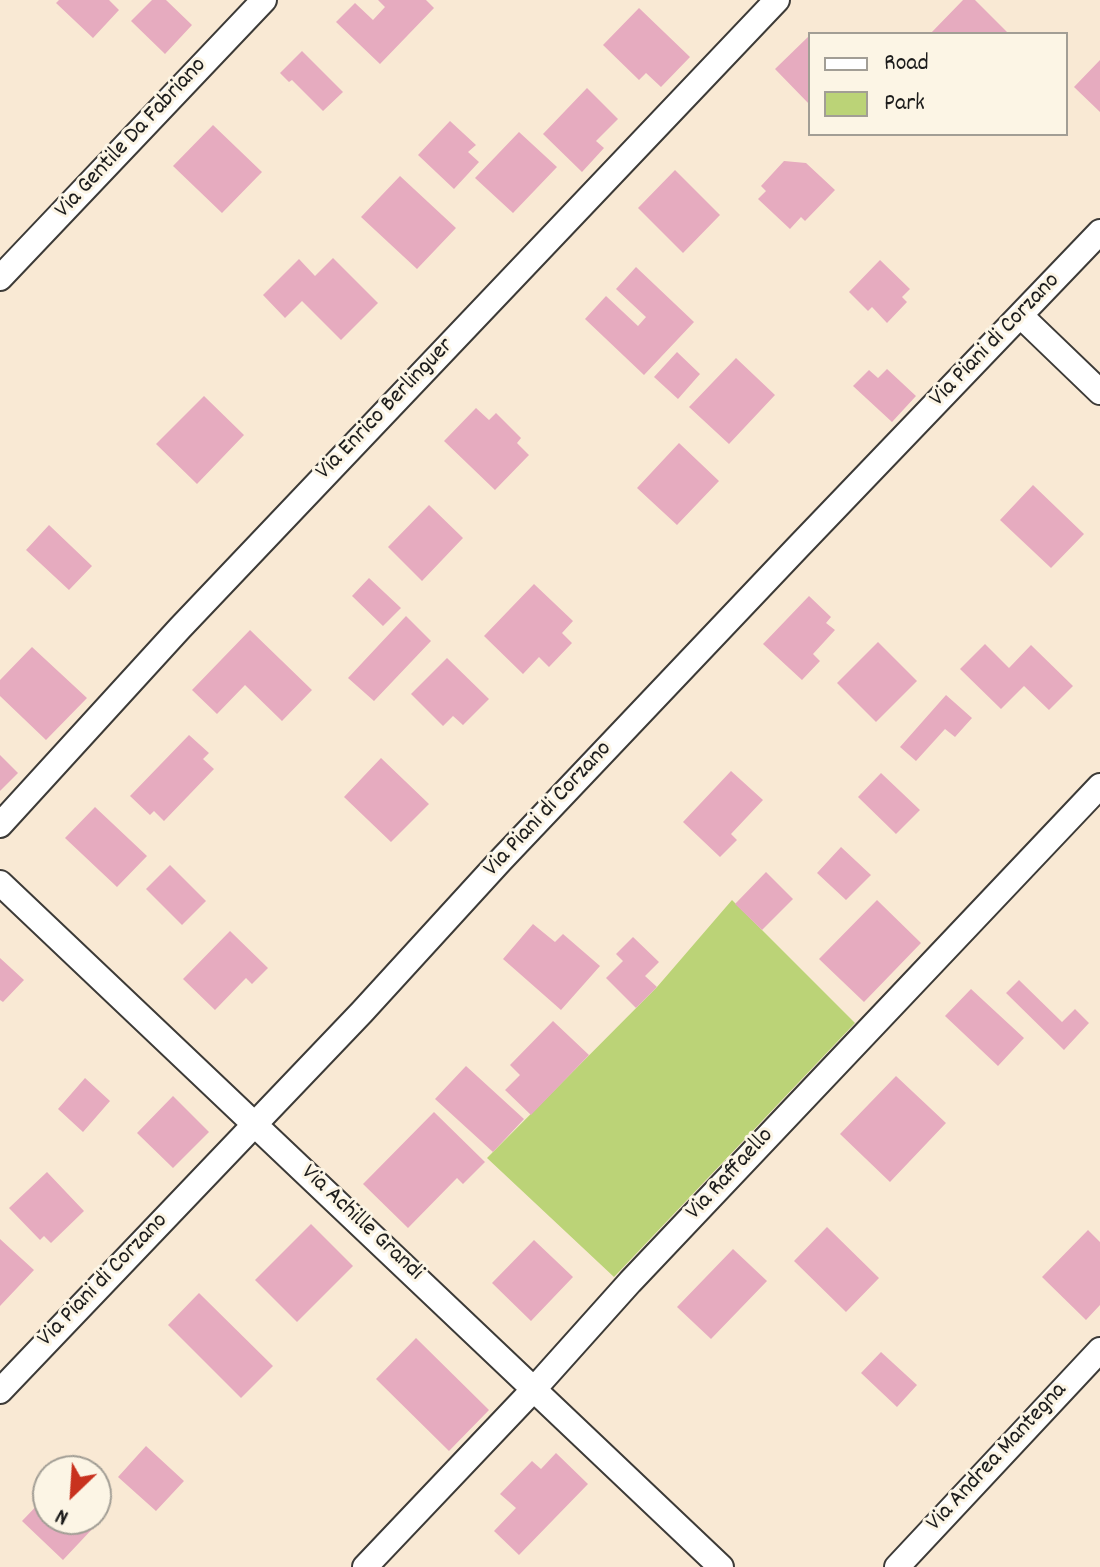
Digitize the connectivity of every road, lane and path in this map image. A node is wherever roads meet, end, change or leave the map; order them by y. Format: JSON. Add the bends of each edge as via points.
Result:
{"nodes":[{"id":1,"x":264,"y":0,"type":"edge"},
{"id":2,"x":777,"y":0,"type":"edge"},
{"id":3,"x":1100,"y":232,"type":"edge"},
{"id":4,"x":0,"y":278,"type":"edge"},
{"id":5,"x":1021,"y":316,"type":"junction"},
{"id":6,"x":1100,"y":392,"type":"edge"},
{"id":7,"x":1100,"y":786,"type":"edge"},
{"id":8,"x":0,"y":825,"type":"edge"},
{"id":9,"x":0,"y":883,"type":"edge"},
{"id":10,"x":255,"y":1124,"type":"junction"},
{"id":11,"x":1100,"y":1350,"type":"edge"},
{"id":12,"x":535,"y":1388,"type":"junction"},
{"id":13,"x":0,"y":1391,"type":"edge"},
{"id":14,"x":365,"y":1567,"type":"edge"},
{"id":15,"x":721,"y":1567,"type":"edge"},
{"id":16,"x":897,"y":1567,"type":"edge"}],
"edges":[{"from":1,"to":4,"type":"street","name":"Via Gentile Da Fabriano"},
{"from":2,"to":8,"type":"street","name":"Via Enrico Berlinguer","via":[[180,628]]},
{"from":3,"to":5,"type":"street","name":"Via Piani di Corzano"},
{"from":5,"to":6,"type":"street"},
{"from":5,"to":10,"type":"street","name":"Via Piani di Corzano"},
{"from":7,"to":12,"type":"street","name":"Via Raffaello"},
{"from":9,"to":10,"type":"street","name":"Via Achille Grandi"},
{"from":10,"to":12,"type":"street","name":"Via Achille Grandi"},
{"from":10,"to":13,"type":"street","name":"Via Piani di Corzano"},
{"from":11,"to":16,"type":"street","name":"Via Andrea Mantegna"},
{"from":12,"to":14,"type":"street","name":"Via Raffaello"},
{"from":12,"to":15,"type":"street","name":"Via Achille Grandi"}]}
